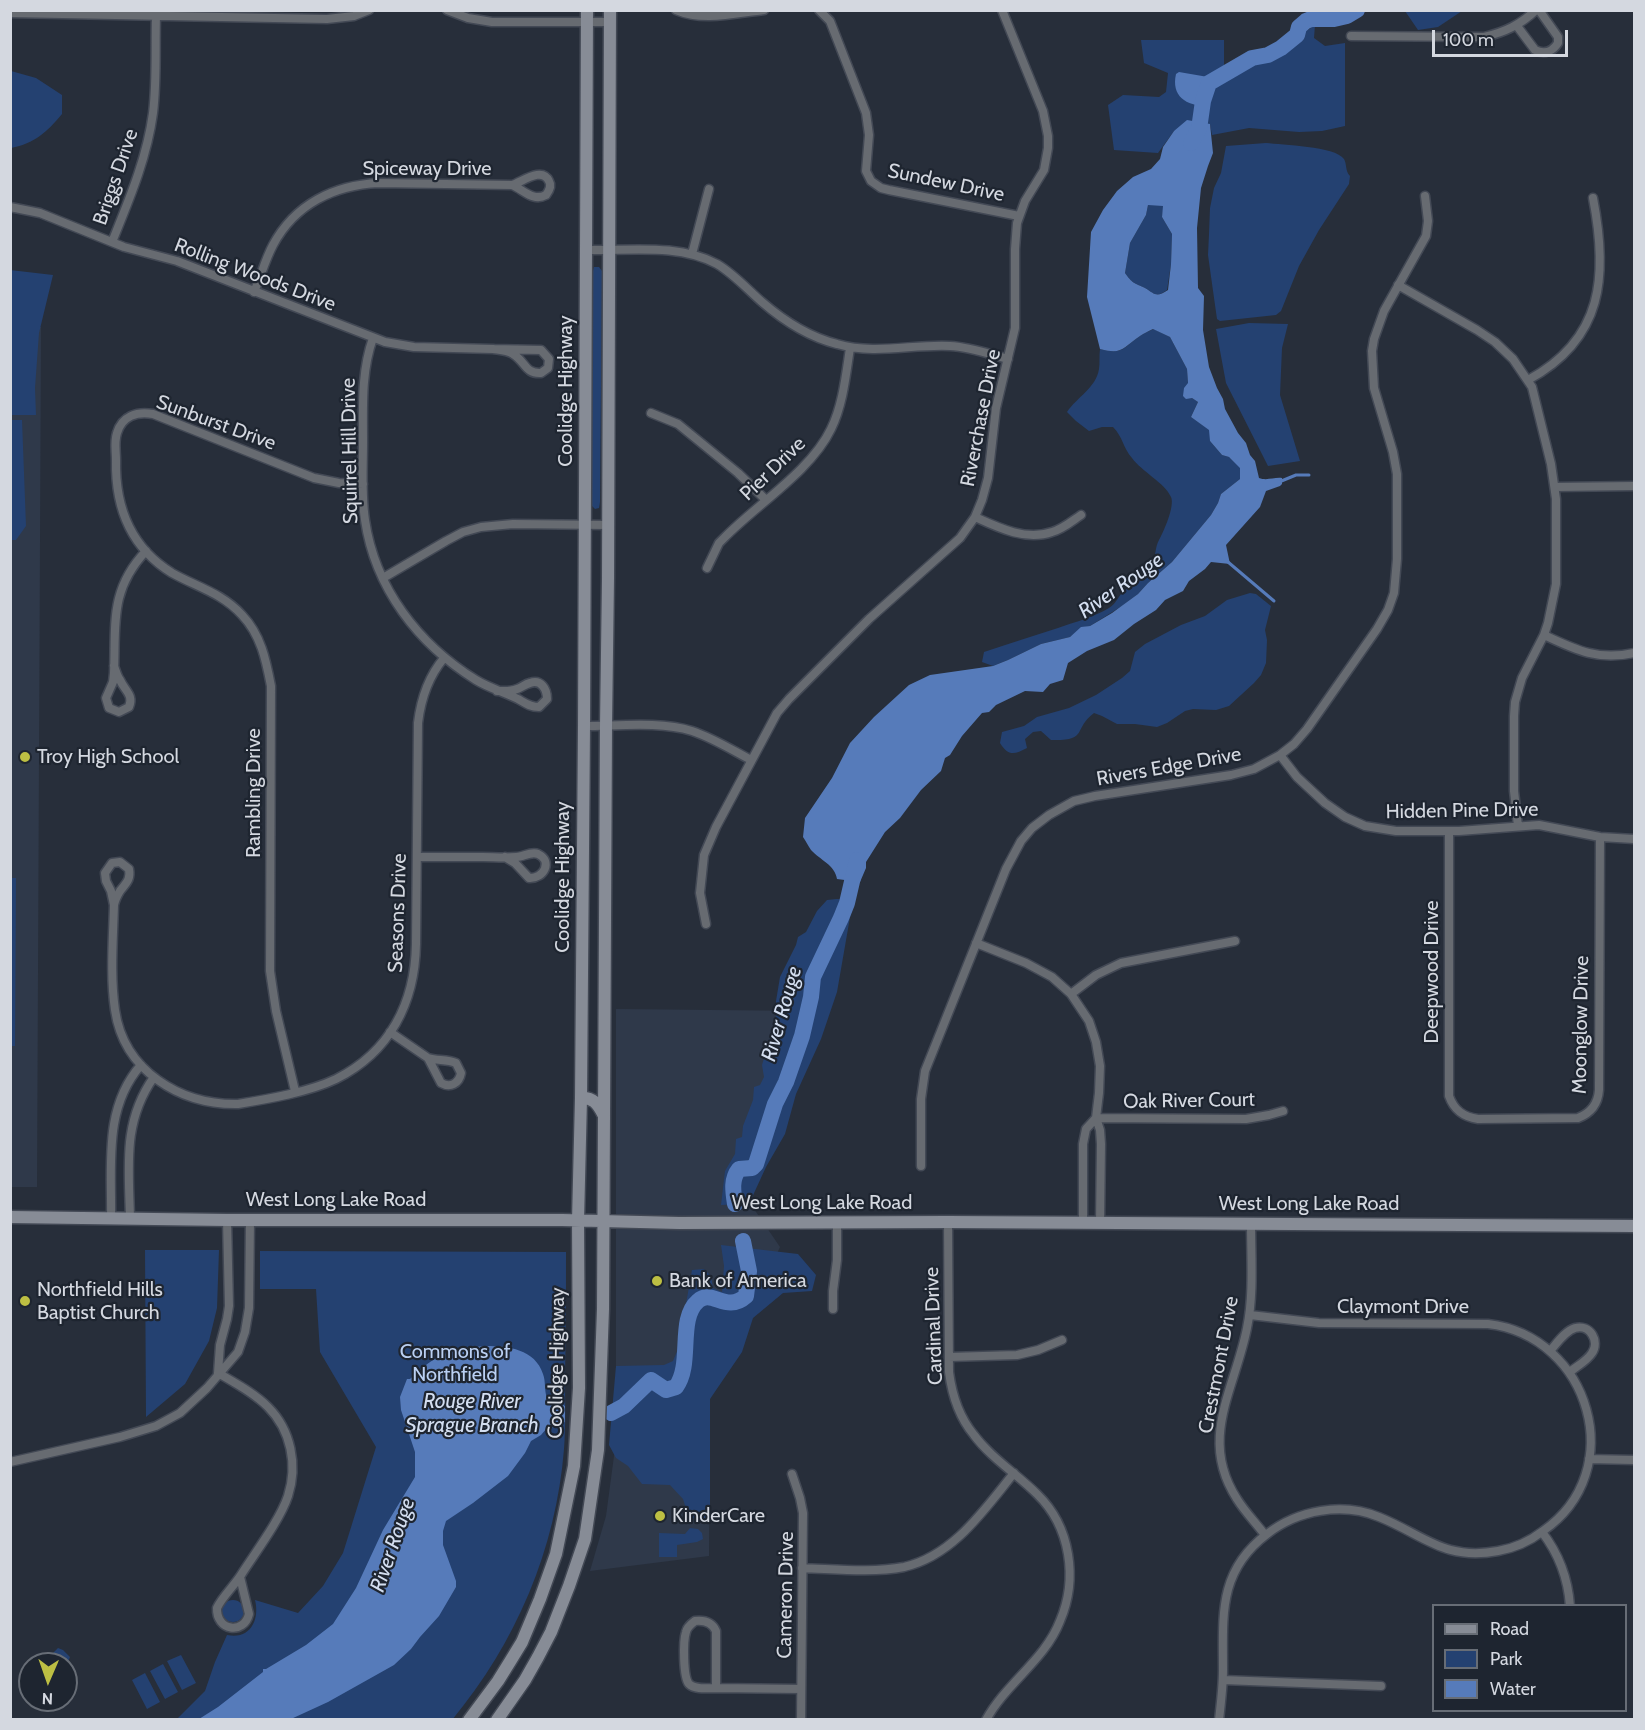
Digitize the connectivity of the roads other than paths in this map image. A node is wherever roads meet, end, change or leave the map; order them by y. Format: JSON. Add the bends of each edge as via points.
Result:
{"nodes":[{"id":1,"x":369,"y":10,"type":"edge"},
{"id":2,"x":447,"y":10,"type":"edge"},
{"id":3,"x":676,"y":10,"type":"edge"},
{"id":4,"x":764,"y":10,"type":"edge"},
{"id":5,"x":819,"y":10,"type":"edge"},
{"id":6,"x":1002,"y":10,"type":"edge"},
{"id":7,"x":1538,"y":10,"type":"edge"},
{"id":8,"x":72,"y":12,"type":"edge"},
{"id":9,"x":10,"y":13,"type":"edge"},
{"id":10,"x":230,"y":14,"type":"edge"},
{"id":11,"x":156,"y":16,"type":"junction"},
{"id":12,"x":587,"y":16,"type":"edge"},
{"id":13,"x":610,"y":16,"type":"edge"},
{"id":14,"x":1517,"y":26,"type":"junction"},
{"id":15,"x":1351,"y":36,"type":"dead end"},
{"id":16,"x":512,"y":185,"type":"dead end"},
{"id":17,"x":709,"y":189,"type":"dead end"},
{"id":18,"x":1425,"y":196,"type":"dead end"},
{"id":19,"x":1593,"y":198,"type":"dead end"},
{"id":20,"x":10,"y":207,"type":"edge"},
{"id":21,"x":1020,"y":216,"type":"junction"},
{"id":22,"x":112,"y":242,"type":"junction"},
{"id":23,"x":586,"y":250,"type":"junction"},
{"id":24,"x":609,"y":250,"type":"junction"},
{"id":25,"x":692,"y":254,"type":"junction"},
{"id":26,"x":1398,"y":285,"type":"junction"},
{"id":27,"x":255,"y":292,"type":"junction"},
{"id":28,"x":373,"y":338,"type":"junction"},
{"id":29,"x":850,"y":348,"type":"junction"},
{"id":30,"x":493,"y":349,"type":"junction"},
{"id":31,"x":1008,"y":359,"type":"junction"},
{"id":32,"x":1528,"y":380,"type":"junction"},
{"id":33,"x":651,"y":413,"type":"dead end"},
{"id":34,"x":363,"y":484,"type":"junction"},
{"id":35,"x":1635,"y":486,"type":"edge"},
{"id":36,"x":1555,"y":487,"type":"junction"},
{"id":37,"x":766,"y":500,"type":"junction"},
{"id":38,"x":1081,"y":515,"type":"dead end"},
{"id":39,"x":975,"y":517,"type":"junction"},
{"id":40,"x":585,"y":525,"type":"junction"},
{"id":41,"x":608,"y":525,"type":"junction"},
{"id":42,"x":146,"y":551,"type":"junction"},
{"id":43,"x":707,"y":568,"type":"dead end"},
{"id":44,"x":383,"y":578,"type":"junction"},
{"id":45,"x":1544,"y":635,"type":"junction"},
{"id":46,"x":1635,"y":653,"type":"edge"},
{"id":47,"x":444,"y":658,"type":"junction"},
{"id":48,"x":114,"y":666,"type":"junction"},
{"id":49,"x":497,"y":691,"type":"junction"},
{"id":50,"x":584,"y":726,"type":"junction"},
{"id":51,"x":606,"y":726,"type":"junction"},
{"id":52,"x":1281,"y":755,"type":"junction"},
{"id":53,"x":752,"y":760,"type":"junction"},
{"id":54,"x":1518,"y":826,"type":"junction"},
{"id":55,"x":1449,"y":831,"type":"junction"},
{"id":56,"x":1600,"y":837,"type":"junction"},
{"id":57,"x":1635,"y":839,"type":"edge"},
{"id":58,"x":417,"y":857,"type":"junction"},
{"id":59,"x":505,"y":857,"type":"dead end"},
{"id":60,"x":114,"y":905,"type":"junction"},
{"id":61,"x":706,"y":924,"type":"dead end"},
{"id":62,"x":1235,"y":941,"type":"dead end"},
{"id":63,"x":976,"y":943,"type":"junction"},
{"id":64,"x":1071,"y":994,"type":"junction"},
{"id":65,"x":390,"y":1032,"type":"junction"},
{"id":66,"x":428,"y":1058,"type":"dead end"},
{"id":67,"x":141,"y":1065,"type":"junction"},
{"id":68,"x":581,"y":1066,"type":"junction"},
{"id":69,"x":154,"y":1077,"type":"junction"},
{"id":70,"x":604,"y":1078,"type":"junction"},
{"id":71,"x":295,"y":1092,"type":"junction"},
{"id":72,"x":581,"y":1098,"type":"junction"},
{"id":73,"x":1457,"y":1110,"type":"joint"},
{"id":74,"x":1283,"y":1111,"type":"dead end"},
{"id":75,"x":603,"y":1114,"type":"junction"},
{"id":76,"x":1096,"y":1118,"type":"junction"},
{"id":77,"x":921,"y":1166,"type":"dead end"},
{"id":78,"x":10,"y":1217,"type":"edge"},
{"id":79,"x":111,"y":1219,"type":"junction"},
{"id":80,"x":130,"y":1219,"type":"junction"},
{"id":81,"x":227,"y":1220,"type":"junction"},
{"id":82,"x":250,"y":1220,"type":"junction"},
{"id":83,"x":578,"y":1221,"type":"junction"},
{"id":84,"x":603,"y":1222,"type":"junction"},
{"id":85,"x":837,"y":1222,"type":"junction"},
{"id":86,"x":948,"y":1222,"type":"junction"},
{"id":87,"x":1083,"y":1223,"type":"junction"},
{"id":88,"x":1100,"y":1223,"type":"junction"},
{"id":89,"x":1251,"y":1223,"type":"junction"},
{"id":90,"x":1635,"y":1226,"type":"edge"},
{"id":91,"x":833,"y":1309,"type":"dead end"},
{"id":92,"x":1250,"y":1315,"type":"junction"},
{"id":93,"x":1062,"y":1340,"type":"dead end"},
{"id":94,"x":1550,"y":1351,"type":"junction"},
{"id":95,"x":579,"y":1356,"type":"junction"},
{"id":96,"x":949,"y":1357,"type":"junction"},
{"id":97,"x":602,"y":1364,"type":"junction"},
{"id":98,"x":1570,"y":1372,"type":"junction"},
{"id":99,"x":218,"y":1373,"type":"junction"},
{"id":100,"x":579,"y":1388,"type":"junction"},
{"id":101,"x":601,"y":1396,"type":"junction"},
{"id":102,"x":1589,"y":1459,"type":"junction"},
{"id":103,"x":1635,"y":1460,"type":"edge"},
{"id":104,"x":10,"y":1462,"type":"edge"},
{"id":105,"x":1014,"y":1473,"type":"junction"},
{"id":106,"x":792,"y":1474,"type":"dead end"},
{"id":107,"x":1542,"y":1532,"type":"junction"},
{"id":108,"x":1265,"y":1535,"type":"junction"},
{"id":109,"x":802,"y":1568,"type":"junction"},
{"id":110,"x":240,"y":1577,"type":"junction"},
{"id":111,"x":1570,"y":1604,"type":"edge"},
{"id":112,"x":1223,"y":1680,"type":"junction"},
{"id":113,"x":1381,"y":1686,"type":"dead end"},
{"id":114,"x":716,"y":1688,"type":"junction"},
{"id":115,"x":801,"y":1689,"type":"junction"},
{"id":116,"x":472,"y":1718,"type":"edge"},
{"id":117,"x":498,"y":1719,"type":"edge"},
{"id":118,"x":801,"y":1719,"type":"edge"},
{"id":119,"x":987,"y":1719,"type":"edge"},
{"id":120,"x":1219,"y":1719,"type":"edge"}],
"edges":[{"from":1,"to":10,"type":"street","via":[[327,19]]},
{"from":2,"to":12,"type":"street","via":[[492,22]]},
{"from":3,"to":4,"type":"street","via":[[697,17]]},
{"from":5,"to":21,"type":"street","name":"Sundew Drive","via":[[830,21],[866,113],[866,171],[871,181],[889,190]]},
{"from":6,"to":21,"type":"street","name":"Riverchase Drive","via":[[1048,136],[1044,170]]},
{"from":7,"to":14,"type":"street"},
{"from":7,"to":14,"type":"street","via":[[1558,37],[1551,51],[1535,50]]},
{"from":8,"to":9,"type":"street"},
{"from":8,"to":11,"type":"street"},
{"from":10,"to":11,"type":"street"},
{"from":11,"to":22,"type":"street","name":"Briggs Drive","via":[[152,124],[141,168]]},
{"from":12,"to":13,"type":"street"},
{"from":12,"to":23,"type":"main road","name":"Coolidge Highway"},
{"from":13,"to":24,"type":"main road"},
{"from":14,"to":15,"type":"street","via":[[1484,37]]},
{"from":16,"to":27,"type":"street","name":"Spiceway Drive","via":[[370,183],[329,192],[300,210],[284,228],[272,246]]},
{"from":17,"to":25,"type":"street"},
{"from":18,"to":26,"type":"street","name":"Rivers Edge Drive","via":[[1426,236]]},
{"from":19,"to":32,"type":"street","via":[[1600,259],[1592,312],[1570,350]]},
{"from":20,"to":22,"type":"street","name":"Rolling Woods Drive","via":[[39,213]]},
{"from":21,"to":31,"type":"street","name":"Riverchase Drive","via":[[1015,249],[1015,328]]},
{"from":22,"to":27,"type":"street","name":"Rolling Woods Drive","via":[[177,261]]},
{"from":23,"to":24,"type":"street"},
{"from":23,"to":40,"type":"main road","name":"Coolidge Highway"},
{"from":24,"to":25,"type":"street"},
{"from":24,"to":41,"type":"main road"},
{"from":25,"to":29,"type":"street","via":[[728,271],[792,325]]},
{"from":26,"to":32,"type":"street","via":[[1495,342]]},
{"from":26,"to":52,"type":"street","name":"Rivers Edge Drive","via":[[1380,319],[1372,351],[1374,388],[1397,474],[1394,593],[1377,629],[1307,729]]},
{"from":27,"to":28,"type":"street","name":"Rolling Woods Drive"},
{"from":28,"to":30,"type":"street","name":"Rolling Woods Drive","via":[[414,347]]},
{"from":28,"to":34,"type":"street","name":"Squirrel Hill Drive","via":[[363,379]]},
{"from":29,"to":31,"type":"street","via":[[952,346]]},
{"from":29,"to":37,"type":"street","name":"Pier Drive","via":[[831,429],[811,458]]},
{"from":30,"to":30,"type":"street","name":"Rolling Woods Drive","via":[[514,355],[533,373],[548,368],[549,359],[542,350]]},
{"from":31,"to":39,"type":"street","name":"Riverchase Drive","via":[[996,408],[988,478]]},
{"from":32,"to":36,"type":"street"},
{"from":33,"to":37,"type":"street","via":[[678,424]]},
{"from":34,"to":42,"type":"street","name":"Sunburst Drive","via":[[314,478],[153,414],[133,415],[122,422],[116,435],[116,482],[123,514]]},
{"from":34,"to":44,"type":"street","name":"Squirrel Hill Drive","via":[[368,534]]},
{"from":35,"to":36,"type":"street"},
{"from":36,"to":45,"type":"street","via":[[1556,584]]},
{"from":37,"to":43,"type":"street","name":"Pier Drive","via":[[723,538]]},
{"from":38,"to":39,"type":"street","via":[[1052,533],[1036,535],[1005,530]]},
{"from":39,"to":53,"type":"street","name":"Riverchase Drive","via":[[951,546],[869,619],[789,699]]},
{"from":40,"to":41,"type":"street"},
{"from":40,"to":44,"type":"street","via":[[481,526],[454,536]]},
{"from":40,"to":50,"type":"main road","name":"Coolidge Highway"},
{"from":41,"to":51,"type":"main road"},
{"from":42,"to":48,"type":"street","via":[[128,574],[119,597]]},
{"from":42,"to":71,"type":"street","name":"Rambling Drive","via":[[175,574],[212,592],[237,610],[254,630],[267,661],[271,686],[271,981]]},
{"from":44,"to":47,"type":"street","name":"Squirrel Hill Drive","via":[[406,619]]},
{"from":45,"to":46,"type":"street","via":[[1601,656]]},
{"from":45,"to":54,"type":"street","via":[[1522,678],[1515,702],[1514,791]]},
{"from":47,"to":49,"type":"street","name":"Squirrel Hill Drive"},
{"from":47,"to":58,"type":"street","name":"Seasons Drive","via":[[432,675],[419,709]]},
{"from":48,"to":48,"type":"street","via":[[106,702],[112,711],[119,712],[129,707],[131,699]]},
{"from":49,"to":49,"type":"street","name":"Squirrel Hill Drive","via":[[534,707],[547,699],[547,690],[534,682],[513,691]]},
{"from":50,"to":51,"type":"street"},
{"from":50,"to":68,"type":"main road","name":"Coolidge Highway"},
{"from":51,"to":53,"type":"street","via":[[691,731]]},
{"from":51,"to":70,"type":"main road"},
{"from":52,"to":55,"type":"street","name":"Hidden Pine Drive","via":[[1324,803],[1353,821],[1387,830]]},
{"from":52,"to":63,"type":"street","name":"Rivers Edge Drive","via":[[1244,772],[1089,797],[1049,814],[1021,841]]},
{"from":53,"to":61,"type":"street","name":"Riverchase Drive","via":[[704,855],[700,893]]},
{"from":54,"to":55,"type":"street","name":"Hidden Pine Drive"},
{"from":54,"to":56,"type":"street","name":"Hidden Pine Drive","via":[[1548,826]]},
{"from":55,"to":73,"type":"street","name":"Deepwood Drive","via":[[1449,1090]]},
{"from":56,"to":57,"type":"street","name":"Hidden Pine Drive"},
{"from":56,"to":73,"type":"street","name":"Moonglow Drive","via":[[1596,1102],[1584,1116],[1570,1119],[1478,1119]]},
{"from":58,"to":59,"type":"street"},
{"from":58,"to":65,"type":"street","name":"Seasons Drive","via":[[416,965],[407,1002]]},
{"from":60,"to":60,"type":"street","via":[[105,873],[112,863],[120,862],[129,869],[130,876]]},
{"from":60,"to":67,"type":"street","name":"Seasons Drive","via":[[116,1012],[122,1034]]},
{"from":62,"to":64,"type":"street","via":[[1120,963]]},
{"from":63,"to":64,"type":"street","via":[[1040,970]]},
{"from":63,"to":77,"type":"street","name":"Rivers Edge Drive","via":[[926,1071],[921,1099]]},
{"from":64,"to":76,"type":"street","via":[[1089,1021],[1099,1052]]},
{"from":65,"to":66,"type":"street"},
{"from":65,"to":71,"type":"street","name":"Seasons Drive","via":[[365,1060],[348,1072]]},
{"from":67,"to":69,"type":"street","name":"Seasons Drive"},
{"from":67,"to":79,"type":"street","via":[[124,1090],[113,1122]]},
{"from":68,"to":70,"type":"main road","via":[[588,1076]]},
{"from":68,"to":72,"type":"main road","name":"Coolidge Highway"},
{"from":69,"to":71,"type":"street","name":"Seasons Drive","via":[[181,1094],[212,1103],[238,1104]]},
{"from":69,"to":80,"type":"street","via":[[142,1095],[132,1125]]},
{"from":70,"to":75,"type":"main road"},
{"from":72,"to":75,"type":"main road","via":[[594,1101]]},
{"from":72,"to":83,"type":"main road","name":"Coolidge Highway"},
{"from":74,"to":76,"type":"street","name":"Oak River Court","via":[[1246,1119]]},
{"from":75,"to":84,"type":"main road"},
{"from":76,"to":87,"type":"street","via":[[1086,1130],[1083,1144]]},
{"from":76,"to":88,"type":"street","via":[[1101,1144]]},
{"from":78,"to":79,"type":"main road","name":"West Long Lake Road"},
{"from":79,"to":80,"type":"main road","name":"West Long Lake Road"},
{"from":80,"to":81,"type":"main road","name":"West Long Lake Road"},
{"from":81,"to":82,"type":"main road","name":"West Long Lake Road"},
{"from":81,"to":99,"type":"street","via":[[229,1306]]},
{"from":82,"to":83,"type":"main road","name":"West Long Lake Road"},
{"from":82,"to":99,"type":"street","via":[[247,1323],[238,1352]]},
{"from":83,"to":84,"type":"main road","name":"West Long Lake Road"},
{"from":83,"to":95,"type":"main road","name":"Coolidge Highway"},
{"from":84,"to":85,"type":"main road","name":"West Long Lake Road"},
{"from":84,"to":97,"type":"main road"},
{"from":85,"to":86,"type":"main road","name":"West Long Lake Road"},
{"from":85,"to":91,"type":"street"},
{"from":86,"to":87,"type":"main road","name":"West Long Lake Road"},
{"from":86,"to":96,"type":"street","name":"Cardinal Drive"},
{"from":87,"to":88,"type":"main road","name":"West Long Lake Road"},
{"from":88,"to":89,"type":"main road","name":"West Long Lake Road"},
{"from":89,"to":90,"type":"main road","name":"West Long Lake Road"},
{"from":89,"to":92,"type":"street","name":"Crestmont Drive"},
{"from":92,"to":94,"type":"street","name":"Claymont Drive","via":[[1319,1323],[1497,1325],[1524,1334]]},
{"from":92,"to":108,"type":"street","name":"Crestmont Drive","via":[[1221,1420],[1220,1449],[1230,1488]]},
{"from":93,"to":96,"type":"street","via":[[1017,1355]]},
{"from":94,"to":98,"type":"street","name":"Claymont Drive"},
{"from":94,"to":98,"type":"street","via":[[1572,1329],[1590,1332],[1595,1341],[1593,1352]]},
{"from":95,"to":97,"type":"main road","via":[[586,1366]]},
{"from":95,"to":100,"type":"main road","name":"Coolidge Highway"},
{"from":96,"to":105,"type":"street","name":"Cardinal Drive","via":[[953,1395],[962,1418],[983,1446]]},
{"from":97,"to":101,"type":"main road"},
{"from":98,"to":102,"type":"street","name":"Claymont Drive","via":[[1588,1412]]},
{"from":99,"to":104,"type":"street","via":[[193,1402],[156,1426]]},
{"from":99,"to":110,"type":"street","via":[[269,1408],[283,1428],[292,1454],[293,1474],[285,1504]]},
{"from":100,"to":101,"type":"main road","via":[[588,1385]]},
{"from":100,"to":116,"type":"main road","name":"Coolidge Highway","via":[[574,1466],[556,1554],[522,1642]]},
{"from":101,"to":117,"type":"main road","via":[[597,1464],[585,1539],[551,1632]]},
{"from":102,"to":103,"type":"street"},
{"from":102,"to":107,"type":"street","name":"Claymont Drive","via":[[1570,1506]]},
{"from":105,"to":109,"type":"street","via":[[959,1538],[931,1557],[903,1567],[882,1569]]},
{"from":105,"to":119,"type":"street","name":"Cardinal Drive","via":[[1039,1496],[1062,1531],[1070,1562],[1070,1589],[1053,1635]]},
{"from":106,"to":109,"type":"street","name":"Cameron Drive","via":[[803,1513]]},
{"from":107,"to":108,"type":"street","name":"Claymont Drive","via":[[1521,1545],[1499,1551],[1458,1552],[1433,1545],[1376,1516],[1338,1509],[1299,1516]]},
{"from":107,"to":111,"type":"street","via":[[1563,1569]]},
{"from":108,"to":112,"type":"street","name":"Claymont Drive","via":[[1241,1562],[1229,1584],[1223,1624]]},
{"from":109,"to":115,"type":"street","name":"Cameron Drive"},
{"from":110,"to":110,"type":"street","via":[[217,1608],[219,1621],[226,1627],[243,1625],[248,1618]]},
{"from":112,"to":113,"type":"street"},
{"from":112,"to":120,"type":"street","name":"Claymont Drive"},
{"from":114,"to":114,"type":"street","via":[[716,1631],[707,1622],[695,1622],[685,1633],[685,1675],[692,1686]]},
{"from":114,"to":115,"type":"street"},
{"from":115,"to":118,"type":"street","name":"Cameron Drive"}]}
